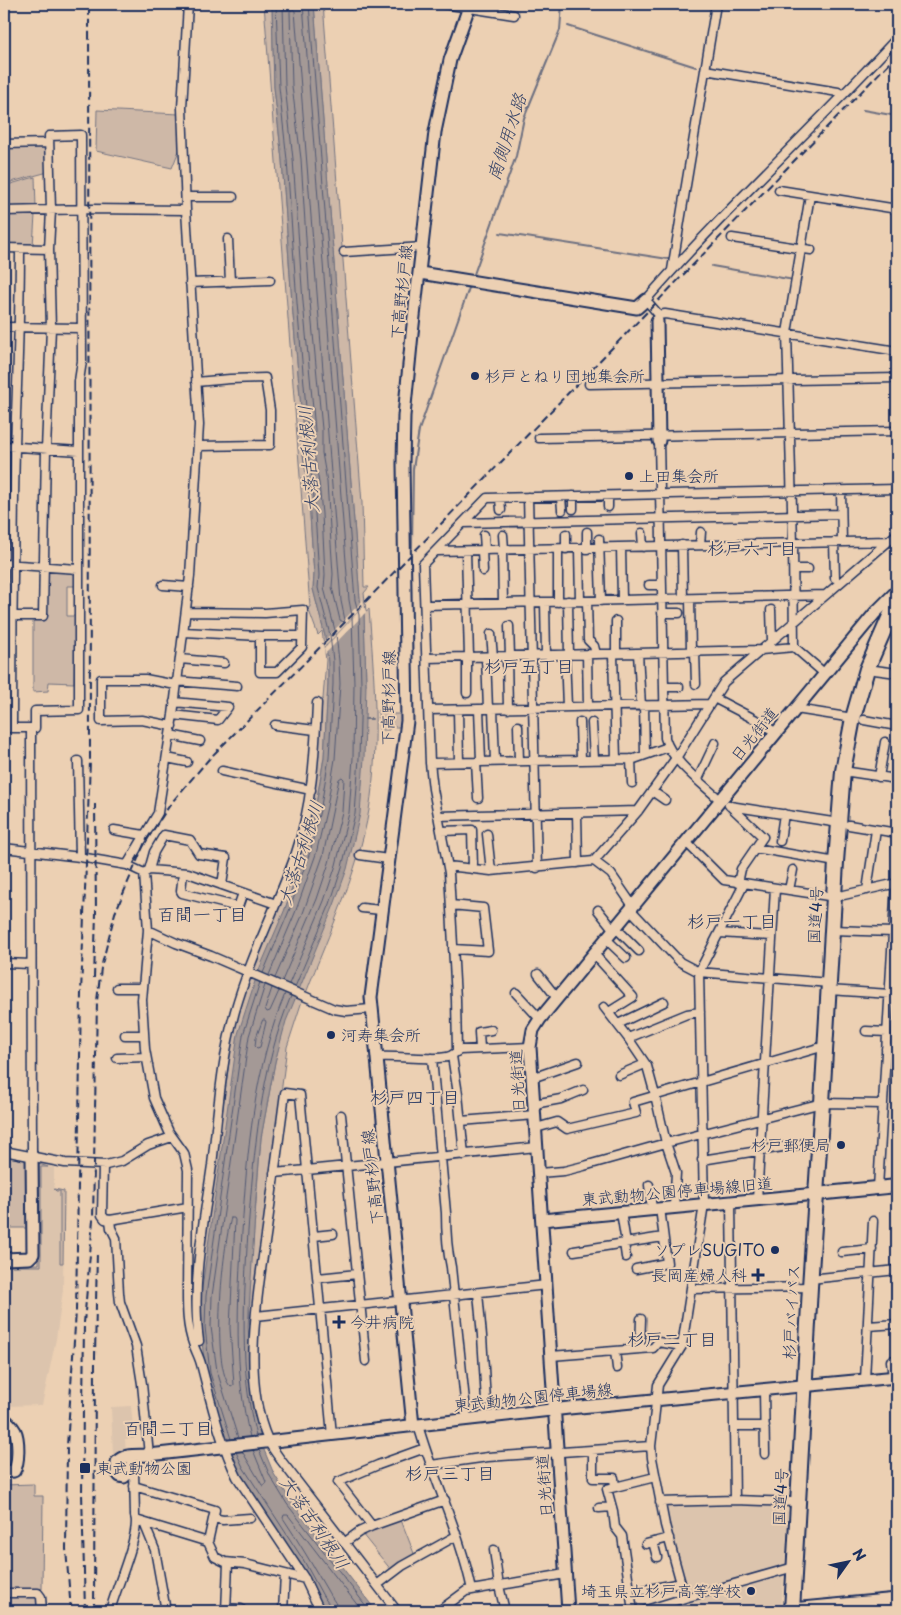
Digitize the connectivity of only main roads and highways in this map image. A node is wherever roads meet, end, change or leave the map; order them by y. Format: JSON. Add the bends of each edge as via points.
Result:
{"nodes":[{"id":1,"x":469,"y":6,"type":"edge"},
{"id":2,"x":420,"y":273,"type":"junction"},
{"id":3,"x":646,"y":300,"type":"road end"},
{"id":4,"x":658,"y":318,"type":"road end"},
{"id":5,"x":659,"y":439,"type":"road end"},
{"id":6,"x":897,"y":591,"type":"edge"},
{"id":7,"x":897,"y":600,"type":"edge"},
{"id":8,"x":32,"y":1156,"type":"road end"},
{"id":9,"x":897,"y":1186,"type":"edge"},
{"id":10,"x":816,"y":1194,"type":"junction"},
{"id":11,"x":542,"y":1220,"type":"junction"},
{"id":12,"x":813,"y":1241,"type":"joint"},
{"id":13,"x":4,"y":1259,"type":"edge"},
{"id":14,"x":895,"y":1377,"type":"edge"},
{"id":15,"x":805,"y":1385,"type":"junction"},
{"id":16,"x":555,"y":1411,"type":"junction"},
{"id":17,"x":4,"y":1419,"type":"edge"},
{"id":18,"x":416,"y":1426,"type":"junction"},
{"id":19,"x":4,"y":1472,"type":"edge"},
{"id":20,"x":131,"y":1482,"type":"road end"},
{"id":21,"x":897,"y":1599,"type":"edge"},
{"id":22,"x":851,"y":1607,"type":"edge"},
{"id":23,"x":792,"y":1610,"type":"edge"},
{"id":24,"x":568,"y":1611,"type":"edge"}],
"edges":[{"from":1,"to":2,"type":"main road","name":"下高野杉戸線","via":[[450,60],[439,108]]},
{"from":2,"to":3,"type":"main road","via":[[637,308]]},
{"from":2,"to":18,"type":"main road","name":"下高野杉戸線","via":[[403,436],[407,721],[371,997]]},
{"from":4,"to":5,"type":"main road"},
{"from":6,"to":11,"type":"main road","name":"日光街道","via":[[875,613],[724,802],[686,842],[533,1030],[530,1047]]},
{"from":7,"to":10,"type":"highway","name":"国道4号","via":[[867,669],[859,719],[843,771],[844,824],[836,862]]},
{"from":8,"to":13,"type":"main road","via":[[33,1254],[29,1258]]},
{"from":9,"to":10,"type":"main road"},
{"from":10,"to":11,"type":"main road","name":"東武動物公園停車場線旧道"},
{"from":10,"to":12,"type":"highway","name":"国道4号"},
{"from":11,"to":16,"type":"main road","name":"日光街道"},
{"from":12,"to":15,"type":"highway","name":"杉戸バイパス"},
{"from":14,"to":15,"type":"main road","name":"東武動物公園停車場線"},
{"from":15,"to":16,"type":"main road","name":"東武動物公園停車場線"},
{"from":15,"to":23,"type":"highway","name":"国道4号"},
{"from":16,"to":18,"type":"main road","name":"東武動物公園停車場線"},
{"from":16,"to":24,"type":"main road","name":"日光街道"},
{"from":17,"to":19,"type":"main road","via":[[16,1434],[18,1463],[14,1471]]},
{"from":18,"to":20,"type":"main road","name":"東武動物公園停車場線","via":[[149,1455],[133,1460],[123,1456],[116,1462],[118,1474]]},
{"from":21,"to":22,"type":"main road"},
{"from":22,"to":23,"type":"main road"}]}
